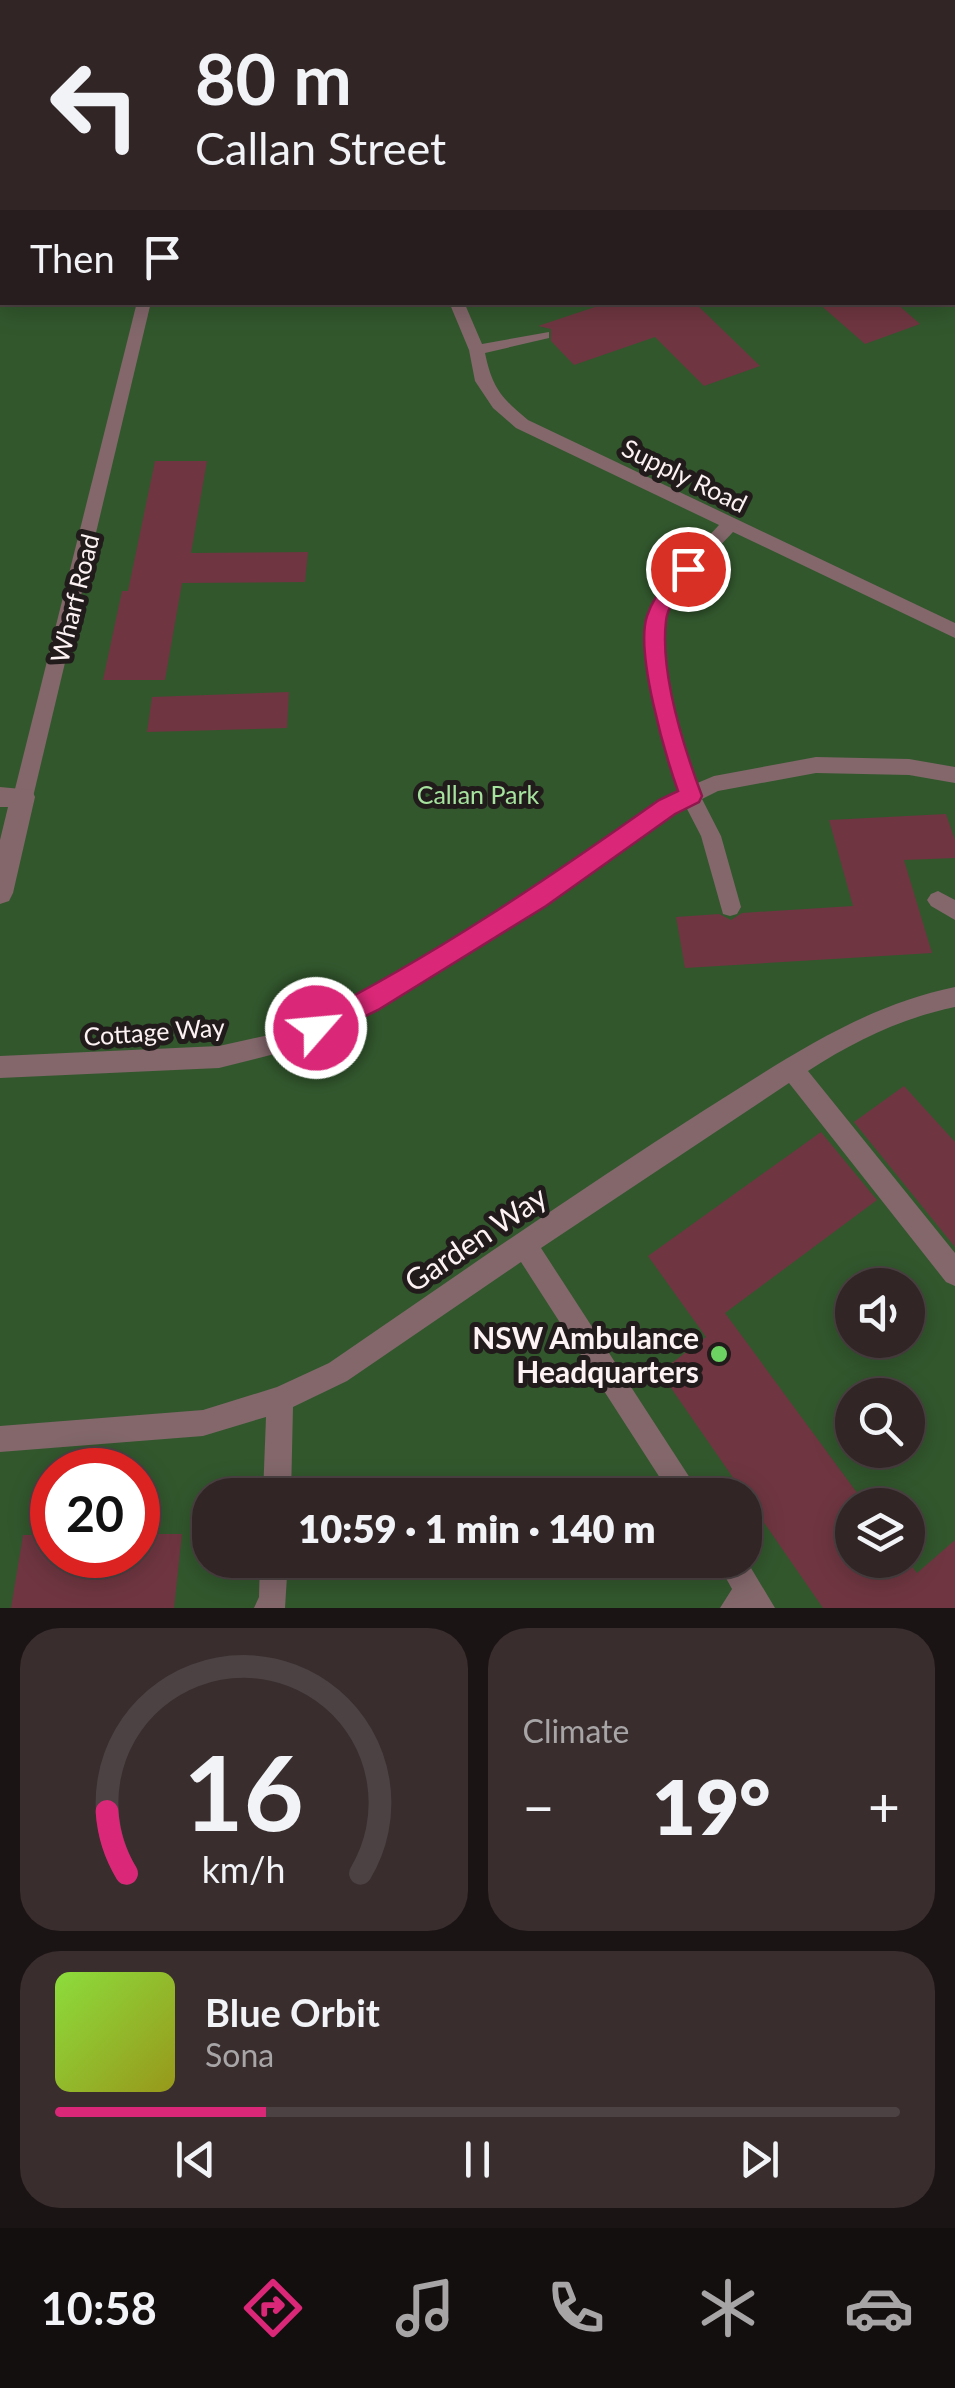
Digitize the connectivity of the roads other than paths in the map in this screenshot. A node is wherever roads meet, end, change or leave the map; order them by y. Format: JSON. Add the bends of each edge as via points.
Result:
{"nodes":[{"id":1,"x":143,"y":305,"type":"edge"},
{"id":2,"x":457,"y":305,"type":"edge"},
{"id":3,"x":544,"y":335,"type":"dead end"},
{"id":4,"x":477,"y":350,"type":"junction"},
{"id":5,"x":730,"y":524,"type":"junction"},
{"id":6,"x":955,"y":632,"type":"edge"},
{"id":7,"x":955,"y":775,"type":"edge"},
{"id":8,"x":691,"y":796,"type":"junction"},
{"id":9,"x":12,"y":797,"type":"edge"},
{"id":10,"x":0,"y":893,"type":"edge"},
{"id":11,"x":730,"y":906,"type":"dead end"},
{"id":12,"x":955,"y":996,"type":"edge"},
{"id":13,"x":0,"y":1067,"type":"edge"},
{"id":14,"x":792,"y":1068,"type":"junction"},
{"id":15,"x":524,"y":1244,"type":"junction"},
{"id":16,"x":955,"y":1273,"type":"edge"},
{"id":17,"x":280,"y":1400,"type":"junction"},
{"id":18,"x":0,"y":1439,"type":"edge"},
{"id":19,"x":278,"y":1478,"type":"edge"},
{"id":20,"x":676,"y":1478,"type":"edge"},
{"id":21,"x":274,"y":1578,"type":"edge"},
{"id":22,"x":738,"y":1578,"type":"edge"},
{"id":23,"x":749,"y":1603,"type":"edge"},
{"id":24,"x":268,"y":1608,"type":"edge"}],
"edges":[{"from":1,"to":9,"type":"lane","name":"Wharf Road"},
{"from":2,"to":4,"type":"lane","name":"Supply Road"},
{"from":3,"to":4,"type":"lane"},
{"from":4,"to":5,"type":"lane","name":"Supply Road","via":[[483,381],[522,424]]},
{"from":5,"to":6,"type":"lane","name":"Supply Road"},
{"from":5,"to":8,"type":"lane","via":[[668,592],[656,619],[674,751]]},
{"from":7,"to":8,"type":"lane","name":"Cottage Way","via":[[816,765],[714,784]]},
{"from":8,"to":11,"type":"lane","via":[[711,836]]},
{"from":8,"to":13,"type":"lane","name":"Cottage Way","via":[[504,920],[290,1041],[220,1056]]},
{"from":9,"to":10,"type":"street","name":"Wharf Road"},
{"from":12,"to":14,"type":"lane","name":"Garden Way","via":[[915,1005]]},
{"from":14,"to":15,"type":"lane","name":"Garden Way"},
{"from":14,"to":16,"type":"lane"},
{"from":15,"to":17,"type":"lane","name":"Garden Way","via":[[338,1372]]},
{"from":15,"to":20,"type":"lane"},
{"from":17,"to":18,"type":"lane","name":"Garden Way","via":[[203,1422]]},
{"from":17,"to":19,"type":"lane"},
{"from":21,"to":24,"type":"lane"},
{"from":22,"to":23,"type":"lane"}]}
